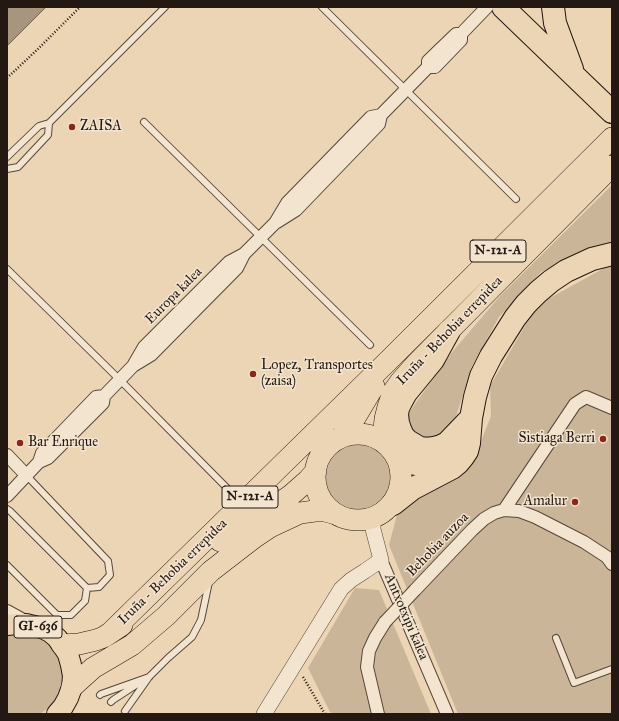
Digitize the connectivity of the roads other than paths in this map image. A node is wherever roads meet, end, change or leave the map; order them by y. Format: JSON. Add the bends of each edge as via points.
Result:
{"nodes":[{"id":1,"x":166,"y":7,"type":"edge"},
{"id":2,"x":322,"y":7,"type":"edge"},
{"id":3,"x":487,"y":7,"type":"edge"},
{"id":4,"x":503,"y":7,"type":"edge"},
{"id":5,"x":528,"y":7,"type":"edge"},
{"id":6,"x":554,"y":7,"type":"edge"},
{"id":7,"x":533,"y":36,"type":"junction"},
{"id":8,"x":575,"y":76,"type":"junction"},
{"id":9,"x":406,"y":90,"type":"junction"},
{"id":10,"x":612,"y":112,"type":"edge"},
{"id":11,"x":144,"y":122,"type":"dead end"},
{"id":12,"x":49,"y":123,"type":"junction"},
{"id":13,"x":612,"y":138,"type":"edge"},
{"id":14,"x":7,"y":157,"type":"edge"},
{"id":15,"x":612,"y":166,"type":"edge"},
{"id":16,"x":7,"y":168,"type":"edge"},
{"id":17,"x":516,"y":199,"type":"dead end"},
{"id":18,"x":261,"y":237,"type":"junction"},
{"id":19,"x":612,"y":254,"type":"edge"},
{"id":20,"x":7,"y":269,"type":"edge"},
{"id":21,"x":448,"y":331,"type":"junction"},
{"id":22,"x":370,"y":345,"type":"dead end"},
{"id":23,"x":388,"y":361,"type":"junction"},
{"id":24,"x":120,"y":380,"type":"junction"},
{"id":25,"x":612,"y":408,"type":"edge"},
{"id":26,"x":471,"y":418,"type":"junction"},
{"id":27,"x":340,"y":438,"type":"junction"},
{"id":28,"x":391,"y":450,"type":"junction"},
{"id":29,"x":7,"y":454,"type":"edge"},
{"id":30,"x":316,"y":471,"type":"junction"},
{"id":31,"x":27,"y":476,"type":"junction"},
{"id":32,"x":228,"y":489,"type":"dead end"},
{"id":33,"x":7,"y":496,"type":"edge"},
{"id":34,"x":393,"y":504,"type":"junction"},
{"id":35,"x":7,"y":509,"type":"edge"},
{"id":36,"x":504,"y":510,"type":"junction"},
{"id":37,"x":336,"y":514,"type":"junction"},
{"id":38,"x":373,"y":518,"type":"junction"},
{"id":39,"x":381,"y":560,"type":"junction"},
{"id":40,"x":612,"y":564,"type":"edge"},
{"id":41,"x":7,"y":565,"type":"edge"},
{"id":42,"x":212,"y":571,"type":"junction"},
{"id":43,"x":87,"y":588,"type":"junction"},
{"id":44,"x":7,"y":611,"type":"edge"},
{"id":45,"x":7,"y":625,"type":"edge"},
{"id":46,"x":33,"y":625,"type":"junction"},
{"id":47,"x":111,"y":632,"type":"junction"},
{"id":48,"x":556,"y":638,"type":"dead end"},
{"id":49,"x":62,"y":645,"type":"junction"},
{"id":50,"x":612,"y":669,"type":"edge"},
{"id":51,"x":149,"y":677,"type":"junction"},
{"id":52,"x":72,"y":687,"type":"junction"},
{"id":53,"x":100,"y":695,"type":"dead end"},
{"id":54,"x":111,"y":702,"type":"dead end"},
{"id":55,"x":125,"y":711,"type":"dead end"},
{"id":56,"x":57,"y":714,"type":"edge"},
{"id":57,"x":264,"y":714,"type":"edge"},
{"id":58,"x":378,"y":714,"type":"edge"},
{"id":59,"x":447,"y":714,"type":"edge"}],
"edges":[{"from":1,"to":12,"type":"lane"},
{"from":2,"to":9,"type":"lane"},
{"from":3,"to":9,"type":"street","name":"Europa kalea","via":[[461,34],[456,34],[428,61],[428,67]]},
{"from":4,"to":7,"type":"highway"},
{"from":5,"to":7,"type":"highway"},
{"from":6,"to":8,"type":"highway","via":[[555,23]]},
{"from":7,"to":8,"type":"highway"},
{"from":8,"to":10,"type":"highway"},
{"from":9,"to":17,"type":"lane"},
{"from":9,"to":18,"type":"street","name":"Europa kalea","via":[[381,115],[371,117],[297,192],[275,223]]},
{"from":11,"to":18,"type":"lane"},
{"from":12,"to":14,"type":"lane","via":[[39,126]]},
{"from":12,"to":16,"type":"lane","via":[[48,135],[18,167]]},
{"from":13,"to":23,"type":"highway","name":"Iruña - Behobia errepidea","number":"N-121-A"},
{"from":15,"to":21,"type":"highway","name":"Iruña - Behobia errepidea","number":"N-121-A"},
{"from":18,"to":22,"type":"lane"},
{"from":18,"to":24,"type":"street","name":"Europa kalea","via":[[244,254],[229,262],[144,347],[133,366]]},
{"from":19,"to":26,"type":"highway","via":[[592,259],[566,271],[526,304],[486,366],[477,387]]},
{"from":20,"to":24,"type":"lane"},
{"from":21,"to":26,"type":"highway","via":[[433,360],[401,402],[397,415],[398,423],[408,441],[420,448],[434,448],[447,443]]},
{"from":21,"to":28,"type":"highway","name":"Iruña - Behobia errepidea","number":"N-121-A","via":[[400,382],[394,392],[385,418],[384,430]]},
{"from":23,"to":27,"type":"highway","name":"Iruña - Behobia errepidea","number":"N-121-A","via":[[352,423]]},
{"from":23,"to":47,"type":"highway","name":"Iruña - Behobia errepidea","number":"N-121-A"},
{"from":24,"to":31,"type":"street","name":"Europa kalea","via":[[104,396],[103,403]]},
{"from":24,"to":32,"type":"lane"},
{"from":25,"to":36,"type":"street","via":[[586,397],[575,404]]},
{"from":26,"to":28,"type":"highway","via":[[457,445],[438,462],[429,465],[410,463]]},
{"from":26,"to":34,"type":"highway","via":[[467,451],[458,463]]},
{"from":27,"to":28,"type":"highway","number":"N-121-A","via":[[351,434],[374,436]]},
{"from":27,"to":30,"type":"highway","number":"N-121-A","via":[[324,451],[318,460]]},
{"from":28,"to":34,"type":"highway","number":"N-121-A","via":[[401,470],[402,482]]},
{"from":29,"to":31,"type":"street"},
{"from":30,"to":37,"type":"highway","number":"N-121-A","via":[[315,480],[321,499]]},
{"from":30,"to":47,"type":"highway","name":"Iruña - Behobia errepidea","number":"N-121-A","via":[[281,502],[232,531],[157,600]]},
{"from":31,"to":33,"type":"street","name":"Europa kalea"},
{"from":31,"to":43,"type":"lane","via":[[108,561],[110,575],[99,587]]},
{"from":34,"to":38,"type":"highway","number":"N-121-A"},
{"from":35,"to":43,"type":"lane"},
{"from":36,"to":40,"type":"street","via":[[519,511],[535,517],[584,542],[607,557]]},
{"from":36,"to":58,"type":"street","name":"Behobia auzoa","bridge":true,"via":[[484,519],[472,530],[385,622],[375,638],[369,651],[367,667]]},
{"from":37,"to":38,"type":"highway","number":"N-121-A","via":[[347,519]]},
{"from":37,"to":42,"type":"highway","name":"Iruña - Behobia errepidea","number":"N-121-A","via":[[315,511],[288,518],[255,537]]},
{"from":38,"to":39,"type":"street","name":"Antxotxipi kalea","via":[[372,529]]},
{"from":39,"to":57,"type":"street","via":[[341,589]]},
{"from":39,"to":59,"type":"street","name":"Antxotxipi kalea"},
{"from":41,"to":43,"type":"lane","via":[[57,615],[71,615],[85,602]]},
{"from":42,"to":51,"type":"lane","via":[[197,629],[192,637]]},
{"from":42,"to":52,"type":"highway","name":"Iruña - Behobia errepidea","number":"N-121-A","via":[[132,645],[93,668]]},
{"from":44,"to":46,"type":"street"},
{"from":45,"to":46,"type":"main road","number":"GI-636"},
{"from":46,"to":49,"type":"main road","number":"GI-636","via":[[50,632]]},
{"from":47,"to":49,"type":"highway","name":"Iruña - Behobia errepidea","number":"N-121-A","via":[[88,643]]},
{"from":48,"to":50,"type":"lane","via":[[574,683]]},
{"from":49,"to":52,"type":"main road","number":"GI-636","via":[[72,665]]},
{"from":51,"to":53,"type":"lane"},
{"from":51,"to":54,"type":"lane"},
{"from":51,"to":55,"type":"lane"},
{"from":52,"to":56,"type":"main road","number":"GI-636"}]}
